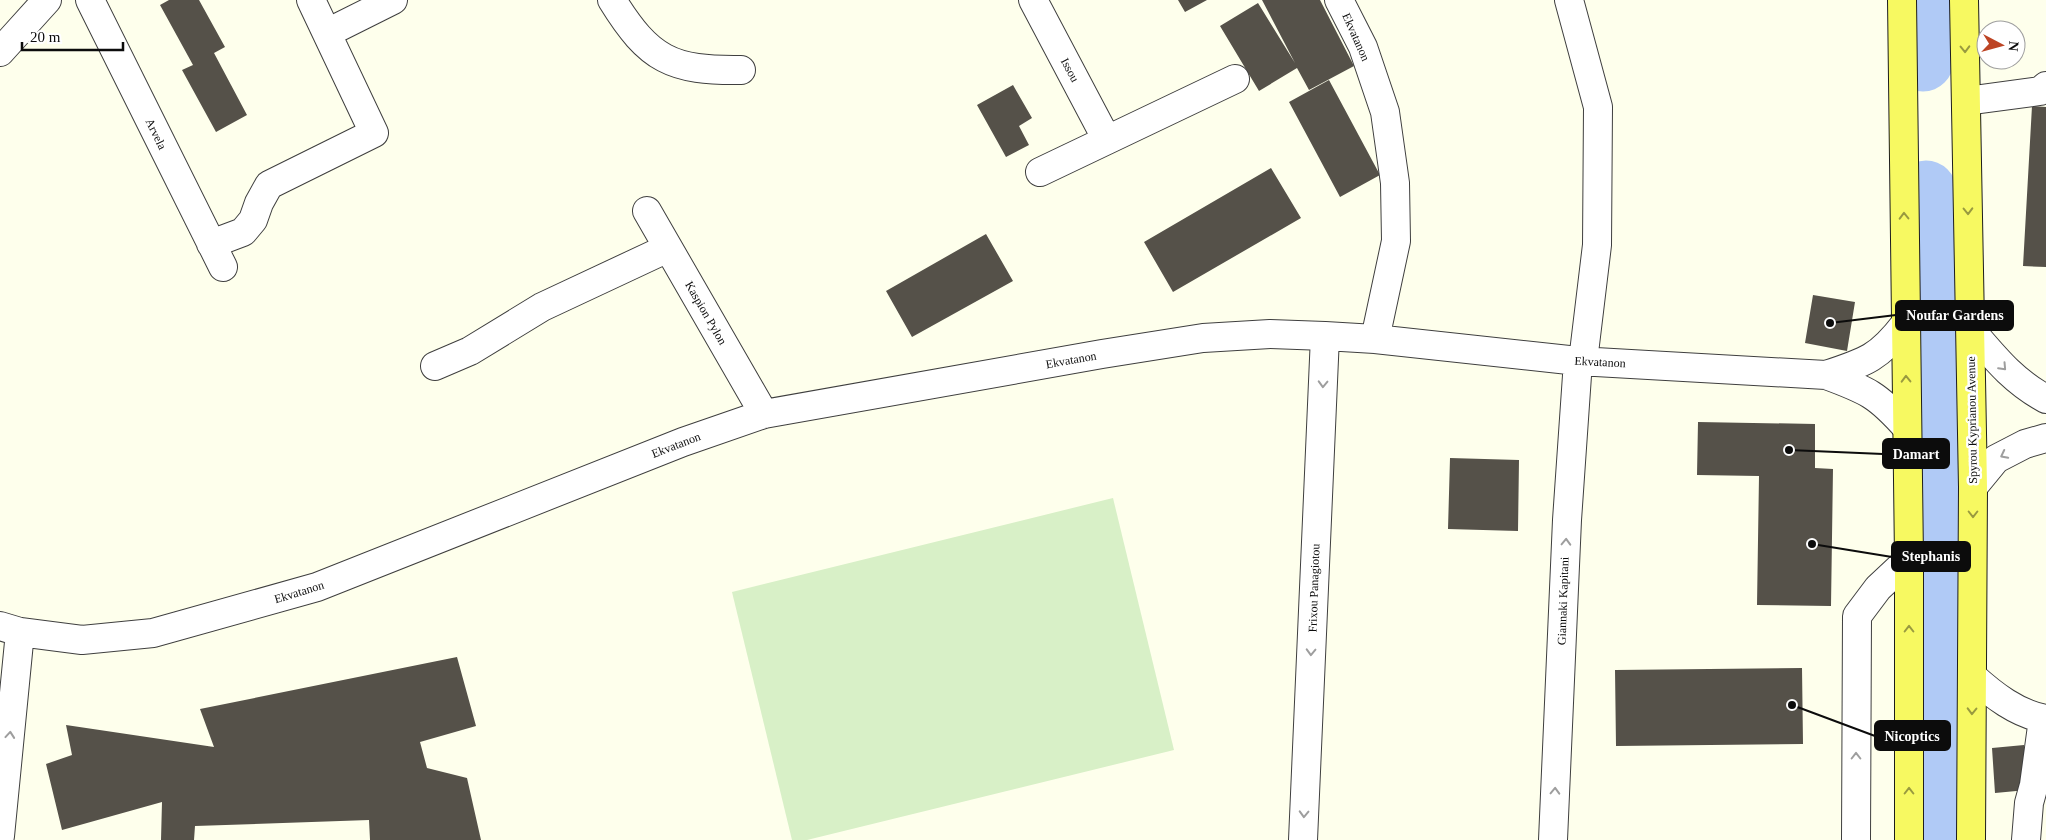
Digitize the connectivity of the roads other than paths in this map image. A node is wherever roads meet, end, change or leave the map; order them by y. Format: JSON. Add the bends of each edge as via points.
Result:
{"nodes":[{"id":1,"x":47,"y":0,"type":"edge"},
{"id":2,"x":90,"y":0,"type":"edge"},
{"id":3,"x":311,"y":0,"type":"edge"},
{"id":4,"x":393,"y":0,"type":"edge"},
{"id":5,"x":612,"y":0,"type":"edge"},
{"id":6,"x":1033,"y":0,"type":"edge"},
{"id":7,"x":1339,"y":0,"type":"edge"},
{"id":8,"x":1569,"y":0,"type":"edge"},
{"id":9,"x":1902,"y":0,"type":"edge"},
{"id":10,"x":1964,"y":0,"type":"edge"},
{"id":11,"x":327,"y":33,"type":"junction"},
{"id":12,"x":0,"y":52,"type":"edge"},
{"id":13,"x":741,"y":70,"type":"dead end"},
{"id":14,"x":1235,"y":79,"type":"dead end"},
{"id":15,"x":2046,"y":86,"type":"edge"},
{"id":16,"x":1966,"y":101,"type":"junction"},
{"id":17,"x":1107,"y":140,"type":"junction"},
{"id":18,"x":1040,"y":172,"type":"dead end"},
{"id":19,"x":647,"y":212,"type":"dead end"},
{"id":20,"x":668,"y":248,"type":"junction"},
{"id":21,"x":1905,"y":324,"type":"junction"},
{"id":22,"x":1971,"y":330,"type":"junction"},
{"id":23,"x":1325,"y":336,"type":"junction"},
{"id":24,"x":1375,"y":339,"type":"junction"},
{"id":25,"x":1580,"y":361,"type":"junction"},
{"id":26,"x":435,"y":366,"type":"dead end"},
{"id":27,"x":1826,"y":375,"type":"junction"},
{"id":28,"x":2046,"y":399,"type":"edge"},
{"id":29,"x":764,"y":414,"type":"junction"},
{"id":30,"x":1907,"y":428,"type":"junction"},
{"id":31,"x":2046,"y":438,"type":"edge"},
{"id":32,"x":1974,"y":487,"type":"junction"},
{"id":33,"x":1909,"y":559,"type":"junction"},
{"id":34,"x":10,"y":629,"type":"edge"},
{"id":35,"x":1972,"y":676,"type":"junction"},
{"id":36,"x":2045,"y":719,"type":"edge"},
{"id":37,"x":0,"y":836,"type":"edge"},
{"id":38,"x":1303,"y":840,"type":"edge"},
{"id":39,"x":1554,"y":840,"type":"edge"},
{"id":40,"x":1856,"y":840,"type":"edge"},
{"id":41,"x":1909,"y":840,"type":"edge"},
{"id":42,"x":1971,"y":840,"type":"edge"},
{"id":43,"x":2026,"y":840,"type":"edge"}],
"edges":[{"from":1,"to":12,"type":"street"},
{"from":2,"to":11,"type":"street","name":"Arvela","via":[[217,256],[253,220],[269,185],[374,133]]},
{"from":3,"to":11,"type":"street"},
{"from":4,"to":11,"type":"street"},
{"from":5,"to":13,"type":"street","via":[[624,20],[644,42],[667,60],[708,71]]},
{"from":6,"to":17,"type":"street","name":"Issou"},
{"from":7,"to":24,"type":"street","name":"Ekvatanon","via":[[1363,47],[1384,112],[1395,183],[1396,241]]},
{"from":8,"to":25,"type":"street","name":"Giannaki Kapitani","via":[[1598,108],[1597,245]]},
{"from":21,"to":9,"type":"main road","one_way":true},
{"from":10,"to":16,"type":"main road","name":"Spyrou Kyprianou Avenue","one_way":true},
{"from":14,"to":17,"type":"street"},
{"from":15,"to":16,"type":"street","via":[[2040,91]]},
{"from":16,"to":22,"type":"main road","name":"Spyrou Kyprianou Avenue","one_way":true},
{"from":17,"to":18,"type":"street"},
{"from":19,"to":20,"type":"street","name":"Kaspion Pylon"},
{"from":20,"to":26,"type":"street","via":[[542,307],[470,351]]},
{"from":20,"to":29,"type":"street","name":"Kaspion Pylon"},
{"from":21,"to":27,"type":"street","name":"Ekvatanon","via":[[1890,344],[1876,355]]},
{"from":30,"to":21,"type":"main road","one_way":true},
{"from":22,"to":28,"type":"street","one_way":true,"via":[[2005,370],[2027,389]]},
{"from":22,"to":32,"type":"main road","name":"Spyrou Kyprianou Avenue"},
{"from":23,"to":24,"type":"street","name":"Ekvatanon"},
{"from":23,"to":29,"type":"street","name":"Ekvatanon","via":[[1270,334],[1203,338]]},
{"from":23,"to":38,"type":"street","name":"Frixou Panagiotou","one_way":true},
{"from":24,"to":25,"type":"street","name":"Ekvatanon"},
{"from":25,"to":27,"type":"street","name":"Ekvatanon"},
{"from":39,"to":25,"type":"street","name":"Giannaki Kapitani","one_way":true,"via":[[1567,520]]},
{"from":27,"to":30,"type":"street","name":"Ekvatanon","via":[[1877,397]]},
{"from":29,"to":34,"type":"street","name":"Ekvatanon","via":[[683,442],[317,588],[153,633],[82,640]]},
{"from":30,"to":33,"type":"main road"},
{"from":31,"to":32,"type":"street","one_way":true,"via":[[2025,444],[1996,459]]},
{"from":32,"to":35,"type":"main road","name":"Spyrou Kyprianou Avenue","one_way":true},
{"from":40,"to":33,"type":"street","one_way":true,"via":[[1857,616],[1878,588]]},
{"from":41,"to":33,"type":"main road","one_way":true},
{"from":37,"to":34,"type":"street","one_way":true},
{"from":35,"to":36,"type":"street","via":[[1996,698]]},
{"from":35,"to":42,"type":"main road","name":"Spyrou Kyprianou Avenue","one_way":true},
{"from":36,"to":43,"type":"street","via":[[2029,803]]}]}
